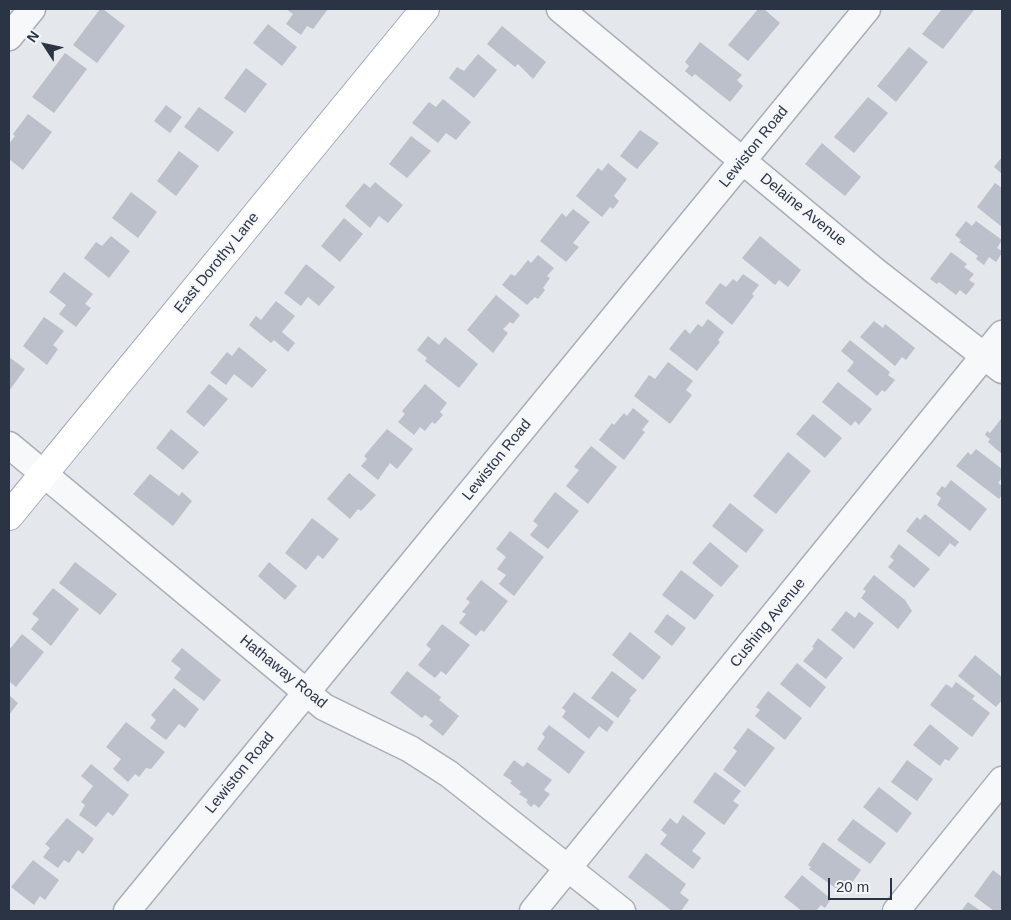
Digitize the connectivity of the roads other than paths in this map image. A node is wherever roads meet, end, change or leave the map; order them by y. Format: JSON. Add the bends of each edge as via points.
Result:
{"nodes":[{"id":1,"x":32,"y":9,"type":"edge"},
{"id":2,"x":425,"y":9,"type":"edge"},
{"id":3,"x":560,"y":9,"type":"edge"},
{"id":4,"x":867,"y":9,"type":"edge"},
{"id":5,"x":9,"y":37,"type":"edge"},
{"id":6,"x":742,"y":162,"type":"junction"},
{"id":7,"x":1002,"y":334,"type":"edge"},
{"id":8,"x":994,"y":363,"type":"edge"},
{"id":9,"x":9,"y":445,"type":"edge"},
{"id":10,"x":44,"y":474,"type":"junction"},
{"id":11,"x":9,"y":516,"type":"edge"},
{"id":12,"x":306,"y":692,"type":"junction"},
{"id":13,"x":1002,"y":780,"type":"edge"},
{"id":14,"x":568,"y":869,"type":"junction"},
{"id":15,"x":127,"y":911,"type":"edge"},
{"id":16,"x":533,"y":911,"type":"edge"},
{"id":17,"x":622,"y":911,"type":"edge"},
{"id":18,"x":896,"y":911,"type":"edge"}],
"edges":[{"from":1,"to":5,"type":"street"},
{"from":2,"to":10,"type":"main road","name":"East Dorothy Lane"},
{"from":3,"to":6,"type":"street","name":"Delaine Avenue"},
{"from":4,"to":6,"type":"street","name":"Lewiston Road"},
{"from":6,"to":8,"type":"street","name":"Delaine Avenue"},
{"from":6,"to":12,"type":"street","name":"Lewiston Road"},
{"from":7,"to":8,"type":"street","name":"Cushing Avenue"},
{"from":8,"to":14,"type":"street","name":"Cushing Avenue"},
{"from":9,"to":10,"type":"street","name":"Hathaway Road"},
{"from":10,"to":11,"type":"main road","name":"East Dorothy Lane"},
{"from":10,"to":12,"type":"street","name":"Hathaway Road"},
{"from":12,"to":14,"type":"street","name":"Hathaway Road","via":[[330,710],[410,749],[449,774]]},
{"from":12,"to":15,"type":"street","name":"Lewiston Road"},
{"from":13,"to":18,"type":"street"},
{"from":14,"to":16,"type":"street","name":"Cushing Avenue"},
{"from":14,"to":17,"type":"street","name":"Hathaway Road"}]}
